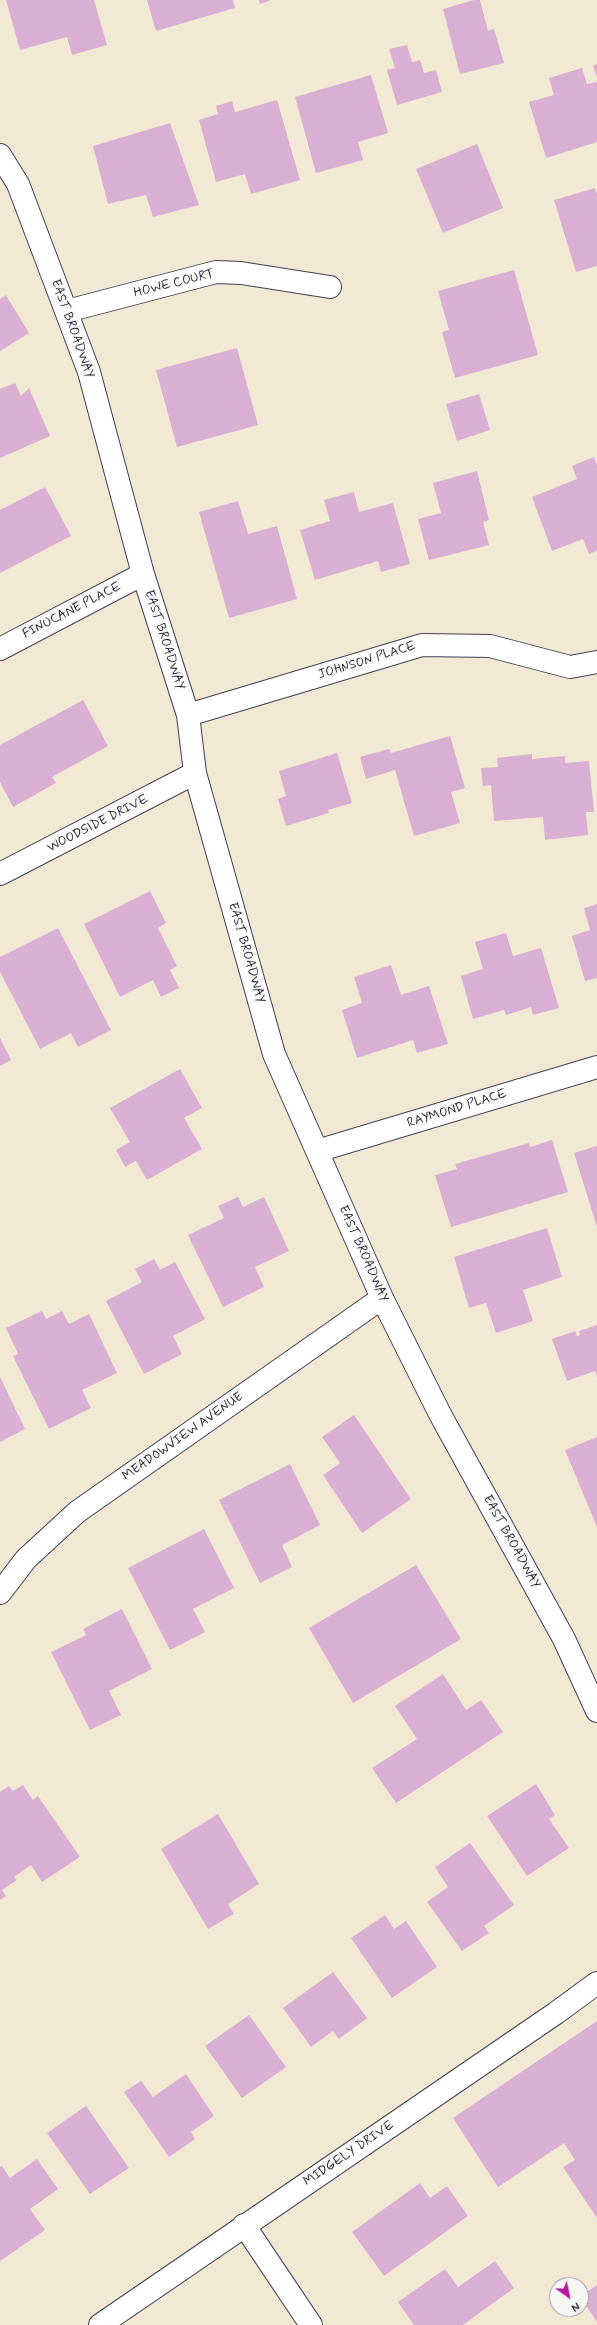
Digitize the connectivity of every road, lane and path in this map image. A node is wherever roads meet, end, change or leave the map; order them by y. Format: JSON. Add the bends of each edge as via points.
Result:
{"nodes":[{"id":1,"x":0,"y":155,"type":"edge"},
{"id":2,"x":330,"y":287,"type":"dead end"},
{"id":3,"x":66,"y":311,"type":"junction"},
{"id":4,"x":143,"y":574,"type":"junction"},
{"id":5,"x":0,"y":648,"type":"edge"},
{"id":6,"x":597,"y":662,"type":"edge"},
{"id":7,"x":188,"y":715,"type":"junction"},
{"id":8,"x":195,"y":773,"type":"junction"},
{"id":9,"x":0,"y":874,"type":"edge"},
{"id":10,"x":597,"y":1067,"type":"edge"},
{"id":11,"x":317,"y":1151,"type":"junction"},
{"id":12,"x":382,"y":1298,"type":"junction"},
{"id":13,"x":0,"y":1593,"type":"edge"},
{"id":14,"x":597,"y":1711,"type":"edge"},
{"id":15,"x":597,"y":1982,"type":"edge"},
{"id":16,"x":244,"y":2225,"type":"junction"},
{"id":17,"x":100,"y":2325,"type":"edge"},
{"id":18,"x":311,"y":2325,"type":"edge"}],
"edges":[{"from":1,"to":3,"type":"street","name":"EAST BROADWAY","via":[[18,184]]},
{"from":2,"to":3,"type":"street","name":"HOWE COURT","via":[[241,273],[216,272]]},
{"from":3,"to":4,"type":"street","name":"EAST BROADWAY","via":[[89,372]]},
{"from":4,"to":5,"type":"street","name":"FINUCANE PLACE"},
{"from":4,"to":7,"type":"street","name":"EAST BROADWAY"},
{"from":6,"to":7,"type":"street","name":"JOHNSON PLACE","via":[[570,667],[490,646],[422,645]]},
{"from":7,"to":8,"type":"street","name":"EAST BROADWAY"},
{"from":8,"to":9,"type":"street","name":"WOODSIDE DRIVE"},
{"from":8,"to":11,"type":"street","name":"EAST BROADWAY","via":[[274,1054]]},
{"from":10,"to":11,"type":"street","name":"RAYMOND PLACE"},
{"from":11,"to":12,"type":"street","name":"EAST BROADWAY"},
{"from":12,"to":13,"type":"street","name":"MEADOWVIEW AVENUE","via":[[77,1512],[26,1559]]},
{"from":12,"to":14,"type":"street","name":"EAST BROADWAY","via":[[441,1416],[564,1639]]},
{"from":15,"to":16,"type":"street","name":"MIDGELY DRIVE"},
{"from":16,"to":17,"type":"street","name":"MIDGELY DRIVE"},
{"from":16,"to":18,"type":"street"}]}
